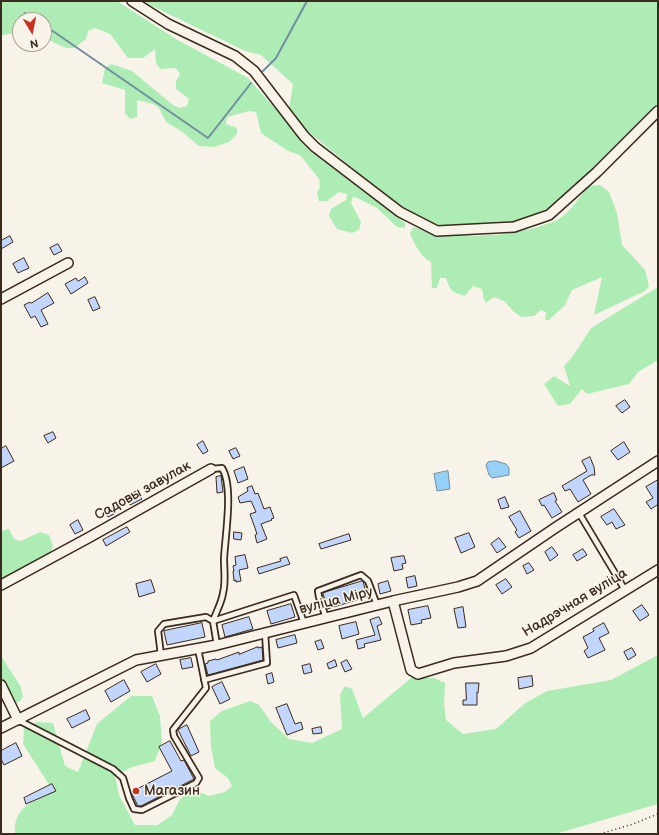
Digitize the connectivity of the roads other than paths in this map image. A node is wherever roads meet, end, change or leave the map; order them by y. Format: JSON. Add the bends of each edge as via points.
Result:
{"nodes":[{"id":1,"x":132,"y":1,"type":"edge"},
{"id":2,"x":658,"y":111,"type":"edge"},
{"id":3,"x":68,"y":262,"type":"dead end"},
{"id":4,"x":1,"y":299,"type":"edge"},
{"id":5,"x":658,"y":461,"type":"edge"},
{"id":6,"x":211,"y":469,"type":"joint"},
{"id":7,"x":579,"y":512,"type":"junction"},
{"id":8,"x":658,"y":570,"type":"edge"},
{"id":9,"x":1,"y":585,"type":"edge"},
{"id":10,"x":625,"y":590,"type":"junction"},
{"id":11,"x":393,"y":601,"type":"junction"},
{"id":12,"x":376,"y":605,"type":"junction"},
{"id":13,"x":326,"y":618,"type":"junction"},
{"id":14,"x":213,"y":622,"type":"junction"},
{"id":15,"x":304,"y":623,"type":"junction"},
{"id":16,"x":265,"y":633,"type":"junction"},
{"id":17,"x":217,"y":645,"type":"junction"},
{"id":18,"x":198,"y":649,"type":"junction"},
{"id":19,"x":161,"y":655,"type":"junction"},
{"id":20,"x":204,"y":680,"type":"junction"},
{"id":21,"x":1,"y":685,"type":"edge"},
{"id":22,"x":18,"y":720,"type":"junction"},
{"id":23,"x":1,"y":728,"type":"edge"}],
"edges":[{"from":1,"to":2,"type":"street","via":[[168,24],[235,56],[254,71],[315,147],[400,212],[437,231],[514,227],[549,215]]},
{"from":3,"to":4,"type":"street"},
{"from":5,"to":7,"type":"street","name":"вуліца Міру"},
{"from":6,"to":9,"type":"street","name":"Садовы завулак"},
{"from":6,"to":14,"type":"lane","via":[[222,468],[228,496],[224,592]]},
{"from":7,"to":10,"type":"lane"},
{"from":7,"to":11,"type":"street","name":"вуліца Міру","via":[[477,581]]},
{"from":8,"to":10,"type":"street","name":"Надрэчная вуліца"},
{"from":10,"to":11,"type":"street","name":"Надрэчная вуліца","via":[[531,648],[506,656],[454,663],[418,674],[411,670]]},
{"from":11,"to":12,"type":"street","name":"вуліца Міру"},
{"from":12,"to":13,"type":"street","name":"вуліца Міру"},
{"from":12,"to":13,"type":"lane","via":[[368,580],[361,575],[318,590]]},
{"from":13,"to":15,"type":"street","name":"вуліца Міру"},
{"from":14,"to":15,"type":"lane","via":[[294,595]]},
{"from":14,"to":17,"type":"lane"},
{"from":14,"to":19,"type":"lane","via":[[206,617],[164,624],[158,631]]},
{"from":15,"to":16,"type":"street","name":"вуліца Міру"},
{"from":16,"to":17,"type":"street","name":"вуліца Міру"},
{"from":16,"to":20,"type":"lane","via":[[267,663]]},
{"from":17,"to":18,"type":"street","name":"вуліца Міру"},
{"from":18,"to":19,"type":"street","name":"вуліца Міру"},
{"from":18,"to":20,"type":"lane"},
{"from":19,"to":22,"type":"street","name":"вуліца Міру","via":[[136,660]]},
{"from":20,"to":22,"type":"lane","via":[[206,688],[173,730],[199,778],[196,783],[142,810],[134,809],[124,778],[113,769]]},
{"from":21,"to":22,"type":"street"},
{"from":22,"to":23,"type":"street","name":"вуліца Міру"}]}
